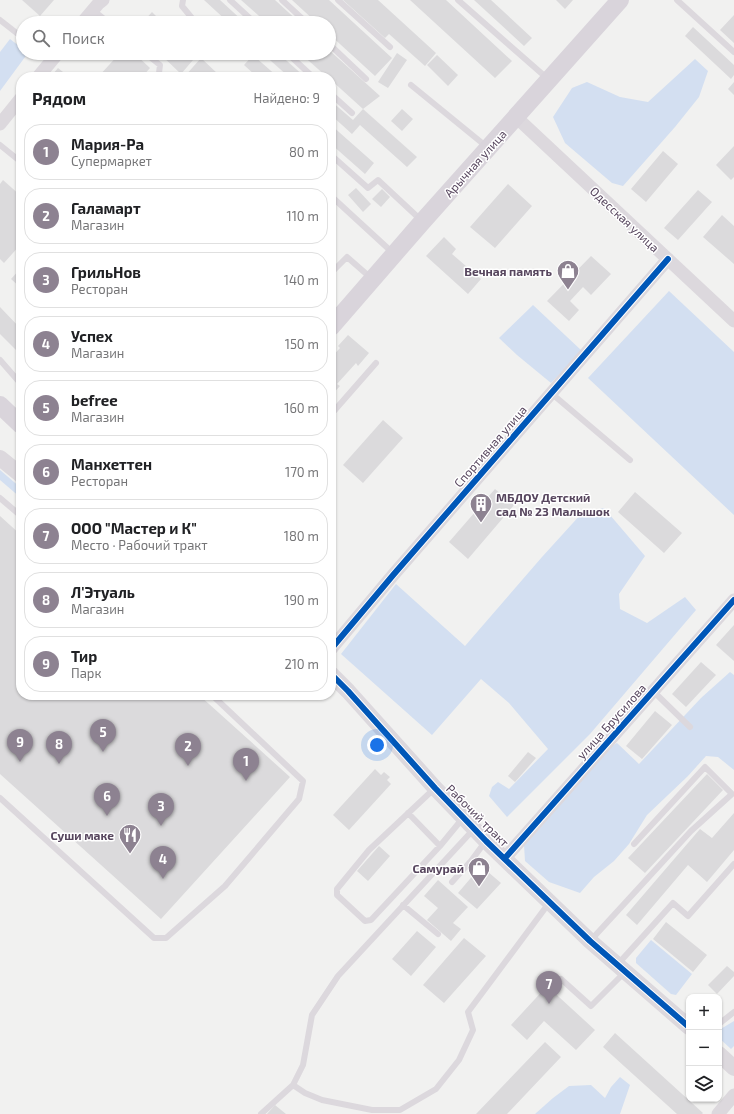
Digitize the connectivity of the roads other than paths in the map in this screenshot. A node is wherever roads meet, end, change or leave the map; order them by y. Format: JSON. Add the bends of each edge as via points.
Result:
{"nodes":[{"id":1,"x":103,"y":0,"type":"edge"},
{"id":2,"x":183,"y":0,"type":"edge"},
{"id":3,"x":230,"y":0,"type":"edge"},
{"id":4,"x":282,"y":0,"type":"edge"},
{"id":5,"x":338,"y":0,"type":"edge"},
{"id":6,"x":458,"y":0,"type":"edge"},
{"id":7,"x":620,"y":0,"type":"edge"},
{"id":8,"x":677,"y":0,"type":"edge"},
{"id":9,"x":93,"y":10,"type":"junction"},
{"id":10,"x":88,"y":16,"type":"edge"},
{"id":11,"x":100,"y":16,"type":"edge"},
{"id":12,"x":190,"y":16,"type":"edge"},
{"id":13,"x":247,"y":16,"type":"edge"},
{"id":14,"x":299,"y":16,"type":"edge"},
{"id":15,"x":0,"y":20,"type":"edge"},
{"id":16,"x":16,"y":33,"type":"edge"},
{"id":17,"x":390,"y":47,"type":"dead end"},
{"id":18,"x":336,"y":51,"type":"edge"},
{"id":19,"x":734,"y":52,"type":"edge"},
{"id":20,"x":48,"y":60,"type":"edge"},
{"id":21,"x":154,"y":60,"type":"edge"},
{"id":22,"x":295,"y":60,"type":"edge"},
{"id":23,"x":41,"y":72,"type":"edge"},
{"id":24,"x":159,"y":72,"type":"edge"},
{"id":25,"x":308,"y":72,"type":"edge"},
{"id":26,"x":366,"y":79,"type":"dead end"},
{"id":27,"x":549,"y":80,"type":"junction"},
{"id":28,"x":411,"y":85,"type":"dead end"},
{"id":29,"x":336,"y":99,"type":"edge"},
{"id":30,"x":16,"y":104,"type":"edge"},
{"id":31,"x":352,"y":113,"type":"dead end"},
{"id":32,"x":516,"y":117,"type":"junction"},
{"id":33,"x":0,"y":124,"type":"edge"},
{"id":34,"x":0,"y":145,"type":"edge"},
{"id":35,"x":488,"y":148,"type":"junction"},
{"id":36,"x":16,"y":158,"type":"edge"},
{"id":37,"x":336,"y":160,"type":"edge"},
{"id":38,"x":336,"y":201,"type":"edge"},
{"id":39,"x":422,"y":221,"type":"junction"},
{"id":40,"x":394,"y":254,"type":"junction"},
{"id":41,"x":668,"y":259,"type":"junction"},
{"id":42,"x":336,"y":268,"type":"edge"},
{"id":43,"x":372,"y":279,"type":"junction"},
{"id":44,"x":336,"y":321,"type":"edge"},
{"id":45,"x":734,"y":321,"type":"edge"},
{"id":46,"x":0,"y":360,"type":"edge"},
{"id":47,"x":376,"y":363,"type":"dead end"},
{"id":48,"x":16,"y":378,"type":"edge"},
{"id":49,"x":551,"y":393,"type":"junction"},
{"id":50,"x":0,"y":405,"type":"edge"},
{"id":51,"x":336,"y":407,"type":"edge"},
{"id":52,"x":16,"y":420,"type":"edge"},
{"id":53,"x":0,"y":458,"type":"edge"},
{"id":54,"x":630,"y":460,"type":"dead end"},
{"id":55,"x":16,"y":471,"type":"edge"},
{"id":56,"x":0,"y":498,"type":"edge"},
{"id":57,"x":16,"y":512,"type":"edge"},
{"id":58,"x":734,"y":600,"type":"edge"},
{"id":59,"x":336,"y":643,"type":"edge"},
{"id":60,"x":336,"y":679,"type":"edge"},
{"id":61,"x":653,"y":691,"type":"junction"},
{"id":62,"x":217,"y":700,"type":"edge"},
{"id":63,"x":690,"y":727,"type":"dead end"},
{"id":64,"x":435,"y":788,"type":"junction"},
{"id":65,"x":733,"y":793,"type":"edge"},
{"id":66,"x":0,"y":798,"type":"edge"},
{"id":67,"x":408,"y":813,"type":"junction"},
{"id":68,"x":469,"y":823,"type":"junction"},
{"id":69,"x":486,"y":841,"type":"junction"},
{"id":70,"x":634,"y":844,"type":"dead end"},
{"id":71,"x":440,"y":846,"type":"junction"},
{"id":72,"x":505,"y":858,"type":"junction"},
{"id":73,"x":734,"y":864,"type":"edge"},
{"id":74,"x":452,"y":882,"type":"dead end"},
{"id":75,"x":550,"y":902,"type":"junction"},
{"id":76,"x":403,"y":905,"type":"junction"},
{"id":77,"x":438,"y":934,"type":"dead end"},
{"id":78,"x":590,"y":941,"type":"junction"},
{"id":79,"x":621,"y":969,"type":"junction"},
{"id":80,"x":561,"y":979,"type":"dead end"},
{"id":81,"x":734,"y":1012,"type":"edge"},
{"id":82,"x":722,"y":1022,"type":"edge"},
{"id":83,"x":686,"y":1024,"type":"edge"},
{"id":84,"x":722,"y":1057,"type":"edge"},
{"id":85,"x":734,"y":1068,"type":"edge"},
{"id":86,"x":293,"y":1085,"type":"junction"},
{"id":87,"x":734,"y":1095,"type":"edge"},
{"id":88,"x":261,"y":1114,"type":"edge"},
{"id":89,"x":718,"y":1114,"type":"edge"}],
"edges":[{"from":1,"to":9,"type":"street"},
{"from":2,"to":12,"type":"lane","via":[[182,6]]},
{"from":3,"to":13,"type":"lane"},
{"from":4,"to":14,"type":"lane"},
{"from":5,"to":17,"type":"lane"},
{"from":6,"to":27,"type":"lane"},
{"from":7,"to":27,"type":"main road","name":"Арычная улица"},
{"from":8,"to":19,"type":"lane"},
{"from":9,"to":10,"type":"street"},
{"from":9,"to":11,"type":"lane"},
{"from":15,"to":16,"type":"lane"},
{"from":18,"to":26,"type":"lane"},
{"from":20,"to":23,"type":"street"},
{"from":21,"to":24,"type":"lane","via":[[160,65]]},
{"from":22,"to":25,"type":"lane"},
{"from":27,"to":32,"type":"main road","name":"Арычная улица"},
{"from":28,"to":35,"type":"lane"},
{"from":29,"to":31,"type":"lane"},
{"from":30,"to":33,"type":"street"},
{"from":32,"to":35,"type":"main road","name":"Арычная улица"},
{"from":32,"to":41,"type":"street","name":"Одесская улица"},
{"from":34,"to":36,"type":"lane"},
{"from":35,"to":39,"type":"main road","name":"Арычная улица"},
{"from":37,"to":39,"type":"lane","via":[[368,188],[378,180]]},
{"from":38,"to":40,"type":"lane"},
{"from":39,"to":40,"type":"main road","name":"Арычная улица"},
{"from":40,"to":43,"type":"main road","name":"Арычная улица"},
{"from":41,"to":45,"type":"street","name":"Одесская улица"},
{"from":41,"to":49,"type":"street","name":"Спортивная улица"},
{"from":42,"to":43,"type":"lane","via":[[347,256]]},
{"from":43,"to":44,"type":"main road","name":"Арычная улица"},
{"from":46,"to":48,"type":"lane"},
{"from":47,"to":51,"type":"lane"},
{"from":49,"to":54,"type":"lane"},
{"from":49,"to":59,"type":"street","name":"Спортивная улица"},
{"from":50,"to":52,"type":"main road"},
{"from":53,"to":55,"type":"street"},
{"from":56,"to":57,"type":"lane"},
{"from":58,"to":61,"type":"street","name":"улица Брусилова"},
{"from":60,"to":64,"type":"street","name":"Рабочий тракт"},
{"from":61,"to":63,"type":"lane"},
{"from":61,"to":72,"type":"street","name":"улица Брусилова"},
{"from":62,"to":66,"type":"lane","via":[[303,781],[299,799],[225,886],[166,938],[154,938]]},
{"from":64,"to":67,"type":"lane"},
{"from":64,"to":68,"type":"street","name":"Рабочий тракт"},
{"from":65,"to":70,"type":"lane","via":[[705,767]]},
{"from":65,"to":78,"type":"lane","via":[[691,831]]},
{"from":67,"to":71,"type":"lane"},
{"from":67,"to":71,"type":"lane","via":[[369,850],[337,889],[336,895],[365,921],[371,920]]},
{"from":68,"to":69,"type":"street","name":"Рабочий тракт"},
{"from":68,"to":71,"type":"lane"},
{"from":68,"to":76,"type":"lane"},
{"from":69,"to":72,"type":"street","name":"Рабочий тракт"},
{"from":69,"to":74,"type":"lane"},
{"from":72,"to":75,"type":"street","name":"Рабочий тракт"},
{"from":73,"to":79,"type":"lane","via":[[688,916],[673,903]]},
{"from":75,"to":78,"type":"street","name":"Рабочий тракт"},
{"from":75,"to":86,"type":"lane","via":[[468,1012],[473,1030],[460,1060],[436,1089],[400,1110],[372,1110],[322,1100]]},
{"from":76,"to":77,"type":"lane"},
{"from":76,"to":86,"type":"lane","via":[[338,976],[312,1015],[303,1065]]},
{"from":78,"to":79,"type":"street","name":"Рабочий тракт"},
{"from":79,"to":80,"type":"lane","via":[[591,1006]]},
{"from":79,"to":83,"type":"street","name":"Рабочий тракт"},
{"from":81,"to":82,"type":"lane"},
{"from":84,"to":85,"type":"street"},
{"from":86,"to":88,"type":"lane"},
{"from":87,"to":89,"type":"street"}]}
